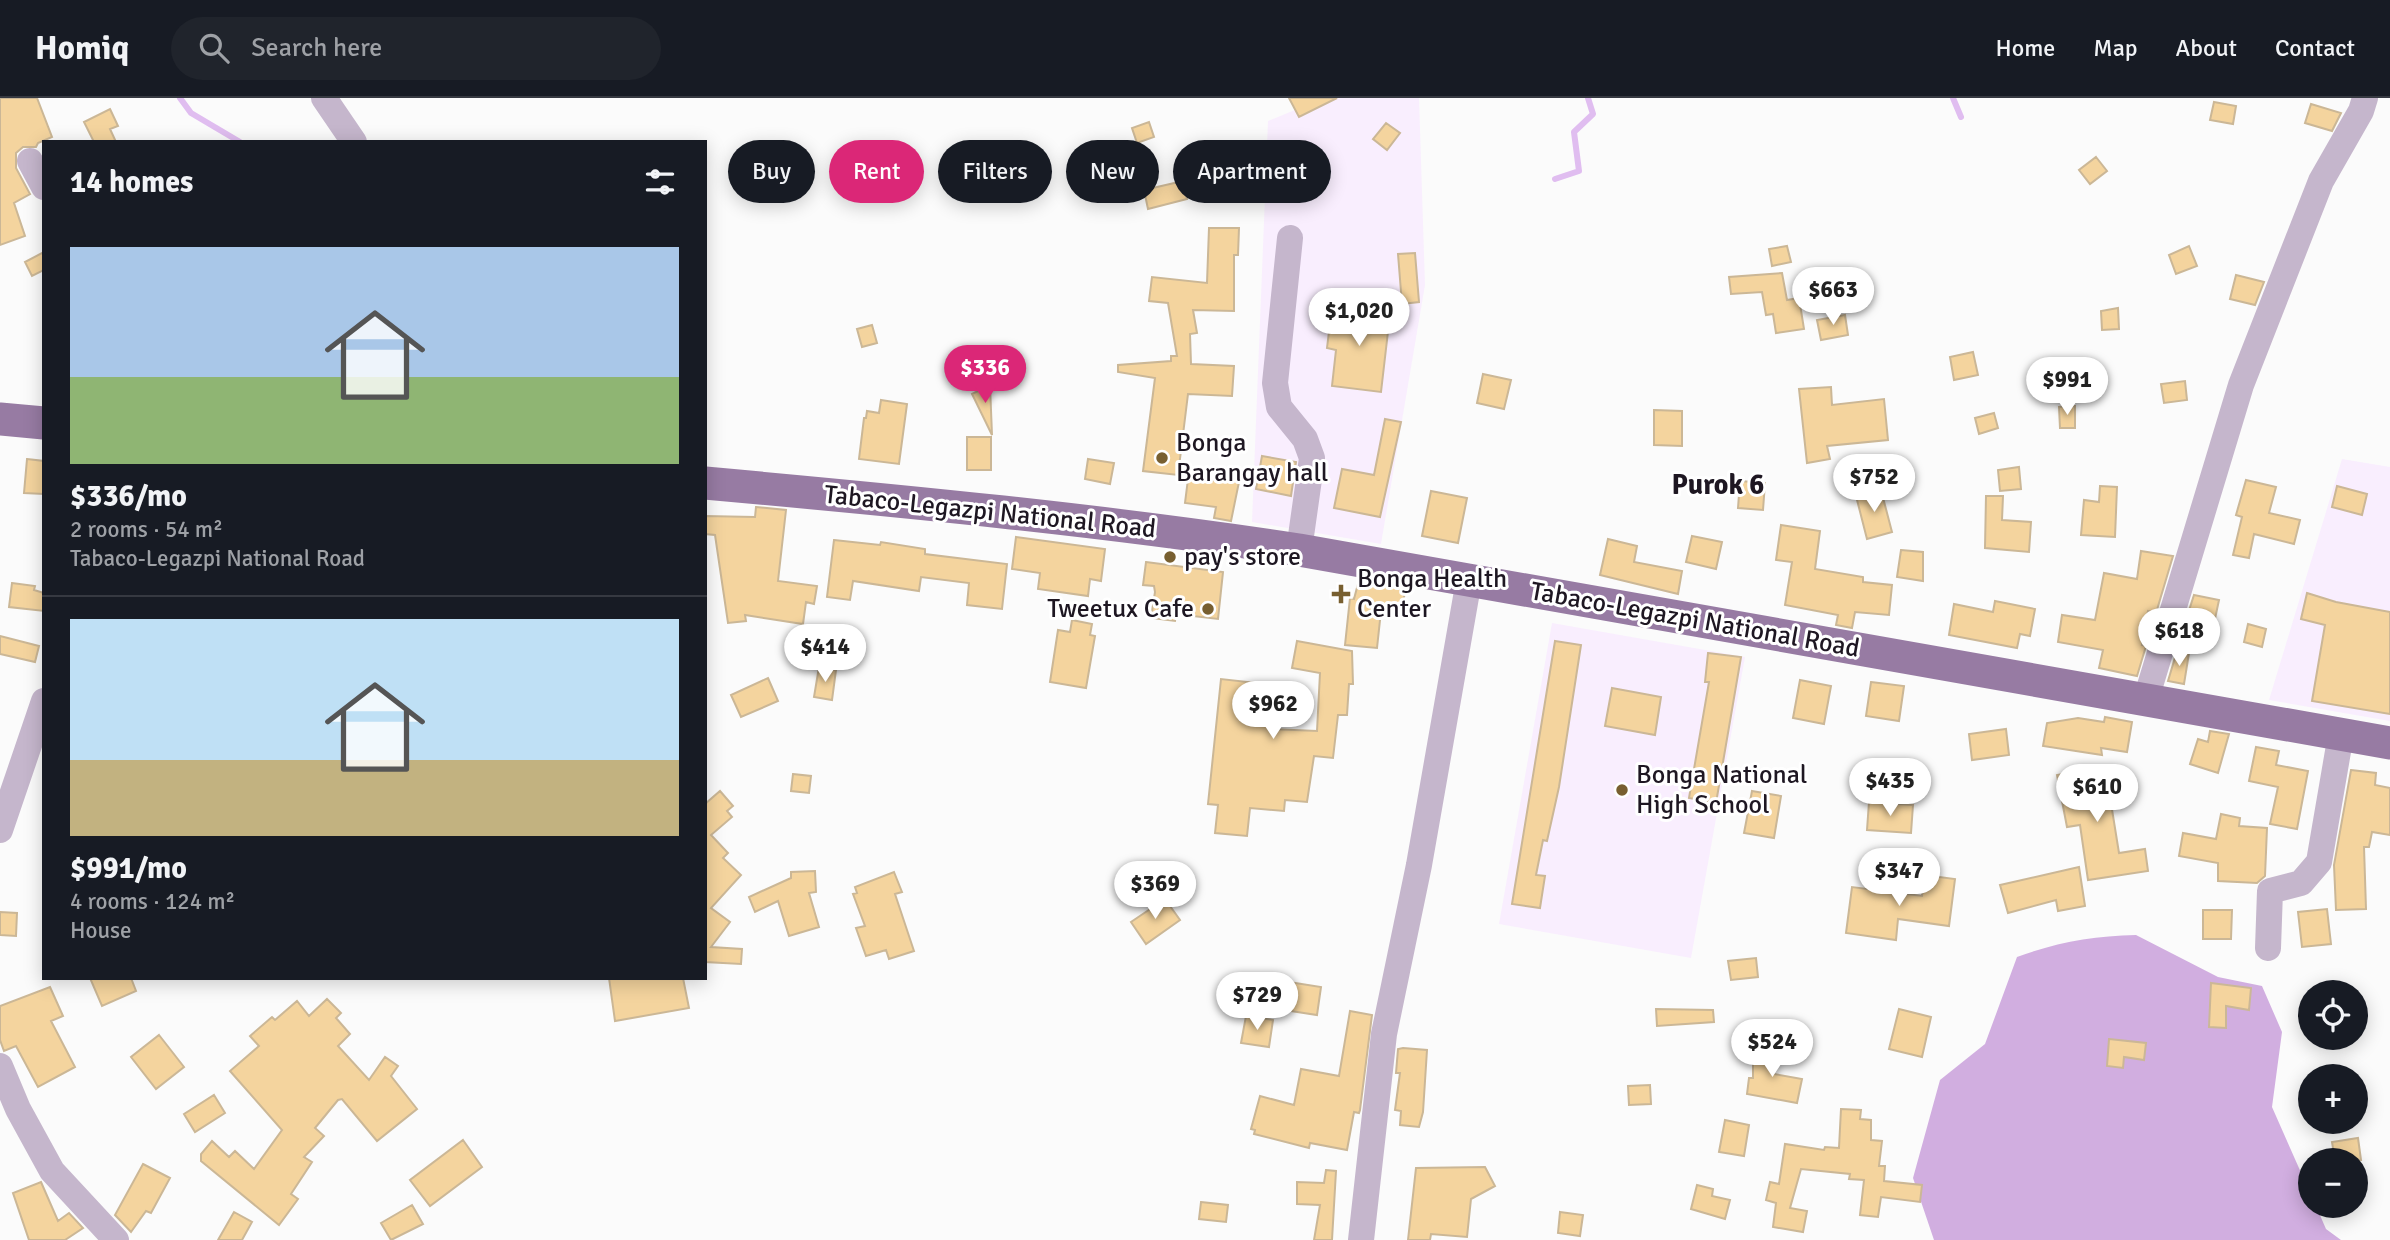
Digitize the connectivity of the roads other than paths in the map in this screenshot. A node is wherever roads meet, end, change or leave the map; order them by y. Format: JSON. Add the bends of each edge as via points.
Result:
{"nodes":[{"id":1,"x":324,"y":98,"type":"edge"},
{"id":2,"x":2365,"y":98,"type":"edge"},
{"id":3,"x":353,"y":140,"type":"edge"},
{"id":4,"x":30,"y":161,"type":"dead end"},
{"id":5,"x":42,"y":183,"type":"edge"},
{"id":6,"x":1290,"y":238,"type":"dead end"},
{"id":7,"x":0,"y":419,"type":"edge"},
{"id":8,"x":42,"y":423,"type":"edge"},
{"id":9,"x":707,"y":484,"type":"edge"},
{"id":10,"x":1299,"y":551,"type":"junction"},
{"id":11,"x":1469,"y":580,"type":"junction"},
{"id":12,"x":2146,"y":699,"type":"junction"},
{"id":13,"x":42,"y":707,"type":"edge"},
{"id":14,"x":2341,"y":734,"type":"junction"},
{"id":15,"x":2390,"y":743,"type":"edge"},
{"id":16,"x":0,"y":830,"type":"edge"},
{"id":17,"x":2268,"y":948,"type":"dead end"},
{"id":18,"x":0,"y":1066,"type":"edge"},
{"id":19,"x":116,"y":1240,"type":"edge"},
{"id":20,"x":1361,"y":1240,"type":"edge"}],
"edges":[{"from":1,"to":3,"type":"street"},
{"from":2,"to":12,"type":"street","via":[[2321,181],[2241,385]]},
{"from":4,"to":5,"type":"street"},
{"from":6,"to":10,"type":"street","via":[[1275,383],[1279,407],[1305,439],[1312,458]]},
{"from":7,"to":8,"type":"main road"},
{"from":9,"to":10,"type":"main road","name":"Tabaco-Legazpi National Road","via":[[981,508],[1156,528]]},
{"from":10,"to":11,"type":"main road","name":"Tabaco-Legazpi National Road"},
{"from":11,"to":12,"type":"main road","name":"Tabaco-Legazpi National Road"},
{"from":11,"to":20,"type":"street","via":[[1384,1034]]},
{"from":12,"to":14,"type":"main road","name":"Tabaco-Legazpi National Road"},
{"from":13,"to":16,"type":"street"},
{"from":14,"to":15,"type":"main road","name":"Tabaco-Legazpi National Road"},
{"from":14,"to":17,"type":"street","via":[[2319,862],[2301,883],[2270,891]]},
{"from":18,"to":19,"type":"street","via":[[52,1171]]}]}
